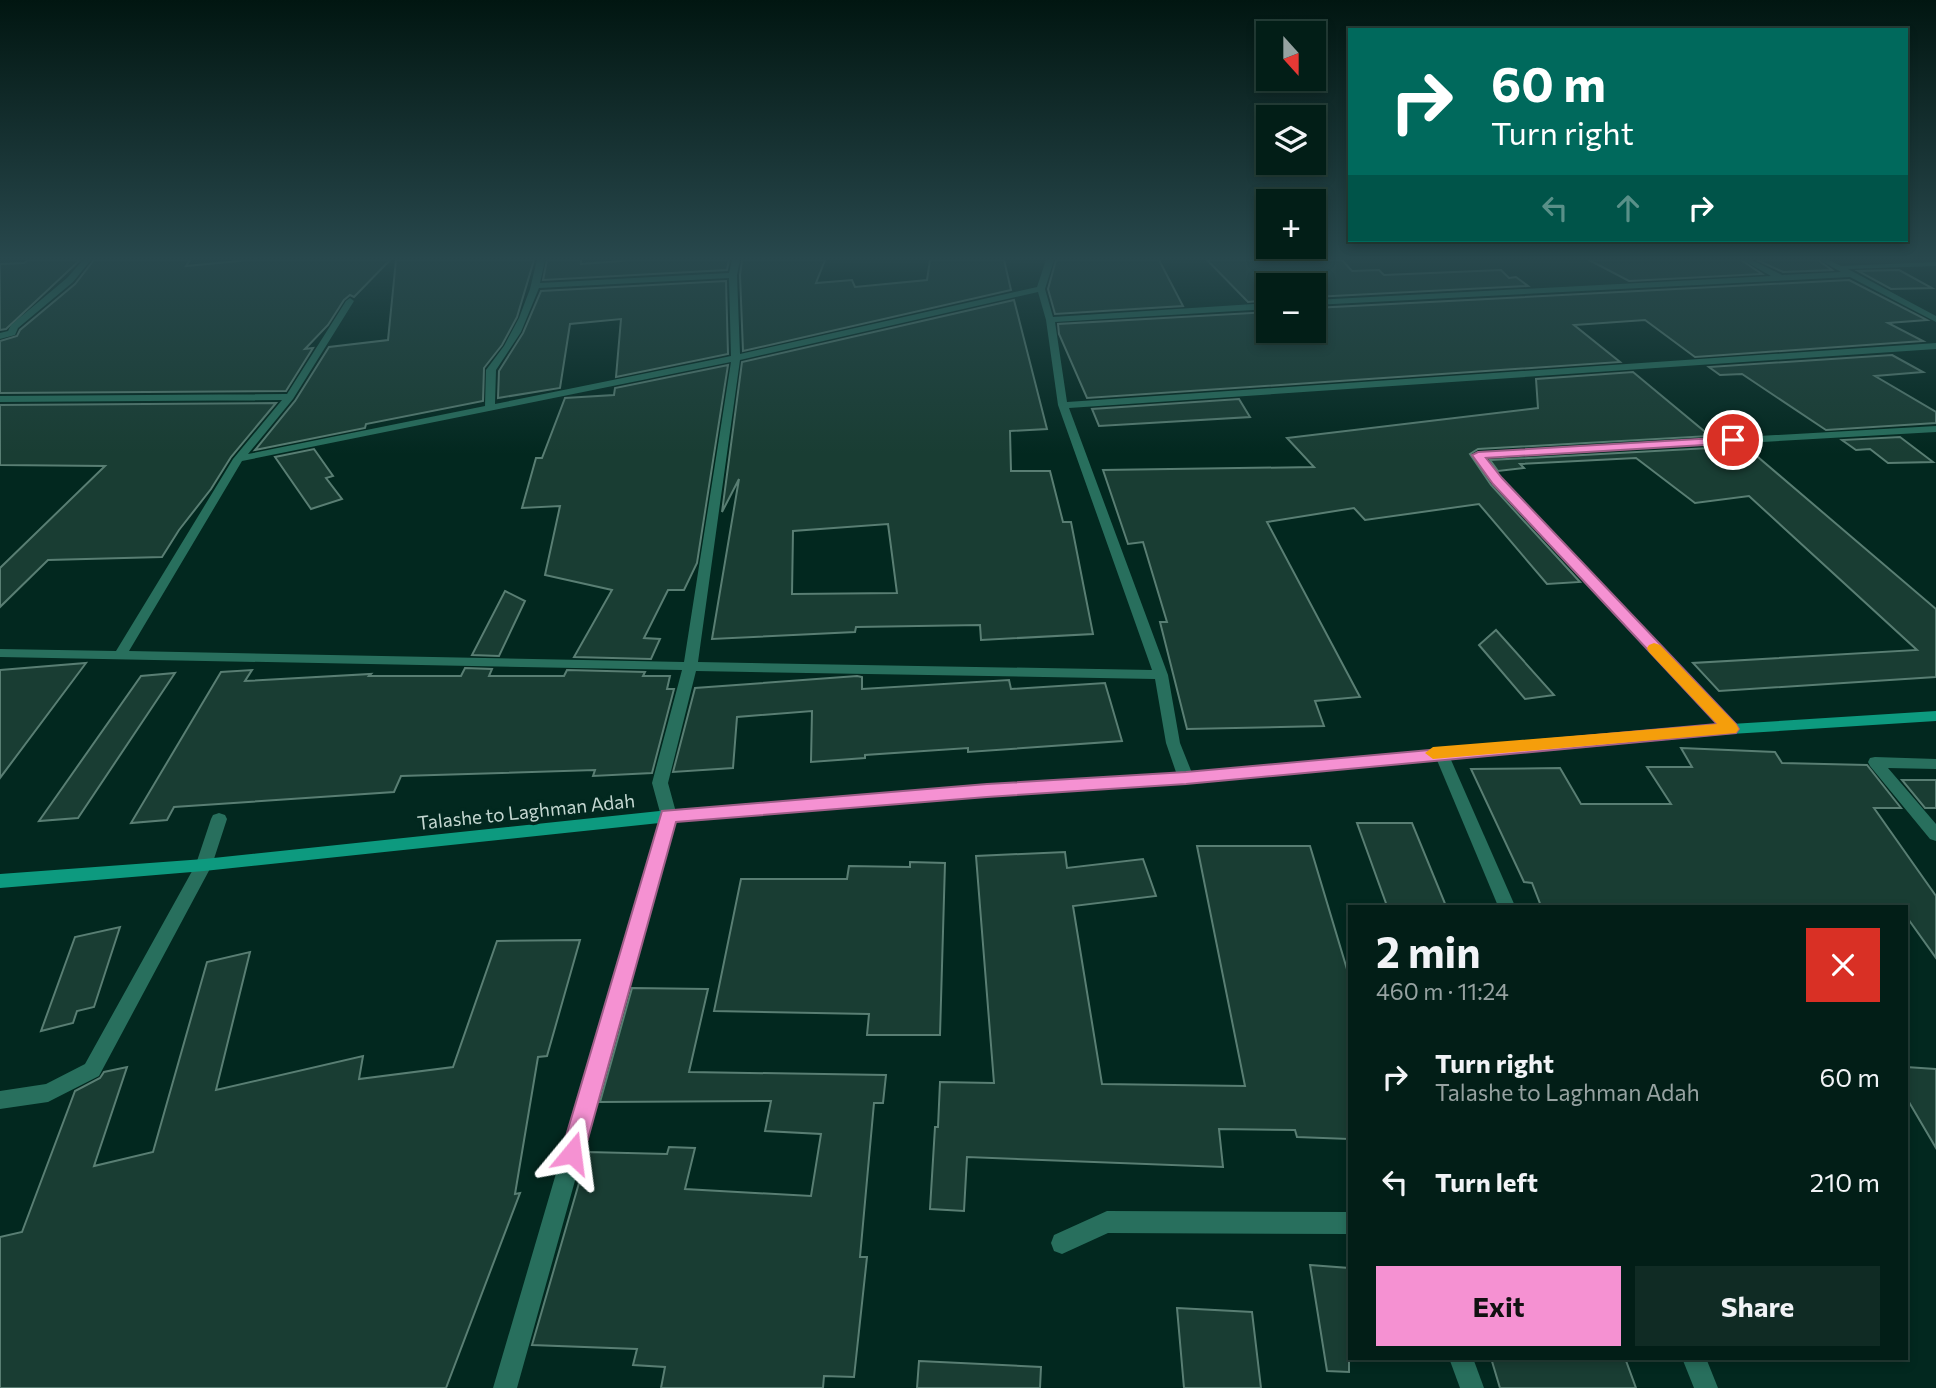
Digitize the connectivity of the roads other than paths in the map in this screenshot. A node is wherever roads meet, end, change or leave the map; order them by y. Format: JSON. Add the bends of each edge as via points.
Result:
{"nodes":[{"id":1,"x":17,"y":325,"type":"edge"},
{"id":2,"x":335,"y":325,"type":"edge"},
{"id":3,"x":518,"y":325,"type":"edge"},
{"id":4,"x":735,"y":325,"type":"edge"},
{"id":5,"x":883,"y":325,"type":"edge"},
{"id":6,"x":1051,"y":325,"type":"edge"},
{"id":7,"x":0,"y":336,"type":"edge"},
{"id":8,"x":1936,"y":345,"type":"edge"},
{"id":9,"x":736,"y":358,"type":"junction"},
{"id":10,"x":290,"y":397,"type":"junction"},
{"id":11,"x":0,"y":399,"type":"edge"},
{"id":12,"x":1063,"y":405,"type":"junction"},
{"id":13,"x":490,"y":408,"type":"junction"},
{"id":14,"x":1936,"y":429,"type":"edge"},
{"id":15,"x":238,"y":459,"type":"junction"},
{"id":16,"x":0,"y":653,"type":"edge"},
{"id":17,"x":121,"y":654,"type":"junction"},
{"id":18,"x":690,"y":667,"type":"junction"},
{"id":19,"x":1161,"y":675,"type":"junction"},
{"id":20,"x":1936,"y":716,"type":"edge"},
{"id":21,"x":1731,"y":729,"type":"junction"},
{"id":22,"x":1441,"y":753,"type":"junction"},
{"id":23,"x":1936,"y":764,"type":"edge"},
{"id":24,"x":1186,"y":778,"type":"junction"},
{"id":25,"x":668,"y":816,"type":"junction"},
{"id":26,"x":219,"y":819,"type":"dead end"},
{"id":27,"x":1936,"y":835,"type":"edge"},
{"id":28,"x":204,"y":865,"type":"junction"},
{"id":29,"x":0,"y":881,"type":"edge"},
{"id":30,"x":1507,"y":905,"type":"edge"},
{"id":31,"x":0,"y":1100,"type":"edge"},
{"id":32,"x":1348,"y":1223,"type":"edge"},
{"id":33,"x":1062,"y":1243,"type":"dead end"},
{"id":34,"x":1462,"y":1360,"type":"edge"},
{"id":35,"x":1695,"y":1360,"type":"edge"},
{"id":36,"x":505,"y":1388,"type":"edge"},
{"id":37,"x":1472,"y":1388,"type":"edge"},
{"id":38,"x":1706,"y":1388,"type":"edge"}],
"edges":[{"from":1,"to":7,"type":"street","via":[[12,333]]},
{"from":2,"to":10,"type":"street"},
{"from":3,"to":13,"type":"street","via":[[491,370]]},
{"from":4,"to":9,"type":"street"},
{"from":5,"to":9,"type":"street"},
{"from":6,"to":12,"type":"street"},
{"from":8,"to":12,"type":"street"},
{"from":9,"to":13,"type":"street"},
{"from":9,"to":18,"type":"street"},
{"from":10,"to":11,"type":"street"},
{"from":10,"to":15,"type":"street"},
{"from":12,"to":19,"type":"street"},
{"from":13,"to":15,"type":"street"},
{"from":14,"to":21,"type":"street","via":[[1478,455],[1497,481]]},
{"from":15,"to":17,"type":"street"},
{"from":16,"to":17,"type":"street"},
{"from":17,"to":18,"type":"street"},
{"from":18,"to":19,"type":"street"},
{"from":18,"to":25,"type":"street","via":[[660,783]]},
{"from":19,"to":24,"type":"street","via":[[1173,743]]},
{"from":20,"to":21,"type":"main road","name":"Talashe to Laghman Adah"},
{"from":21,"to":22,"type":"main road","name":"Talashe to Laghman Adah"},
{"from":22,"to":24,"type":"main road","name":"Talashe to Laghman Adah"},
{"from":22,"to":30,"type":"street"},
{"from":23,"to":27,"type":"street","via":[[1875,762]]},
{"from":24,"to":25,"type":"main road","name":"Talashe to Laghman Adah"},
{"from":25,"to":28,"type":"main road","name":"Talashe to Laghman Adah"},
{"from":25,"to":36,"type":"street"},
{"from":26,"to":28,"type":"street"},
{"from":28,"to":29,"type":"main road","name":"Talashe to Laghman Adah"},
{"from":28,"to":31,"type":"street","via":[[92,1070],[48,1093]]},
{"from":32,"to":33,"type":"street","via":[[1107,1222]]},
{"from":34,"to":37,"type":"street"},
{"from":35,"to":38,"type":"street"}]}
